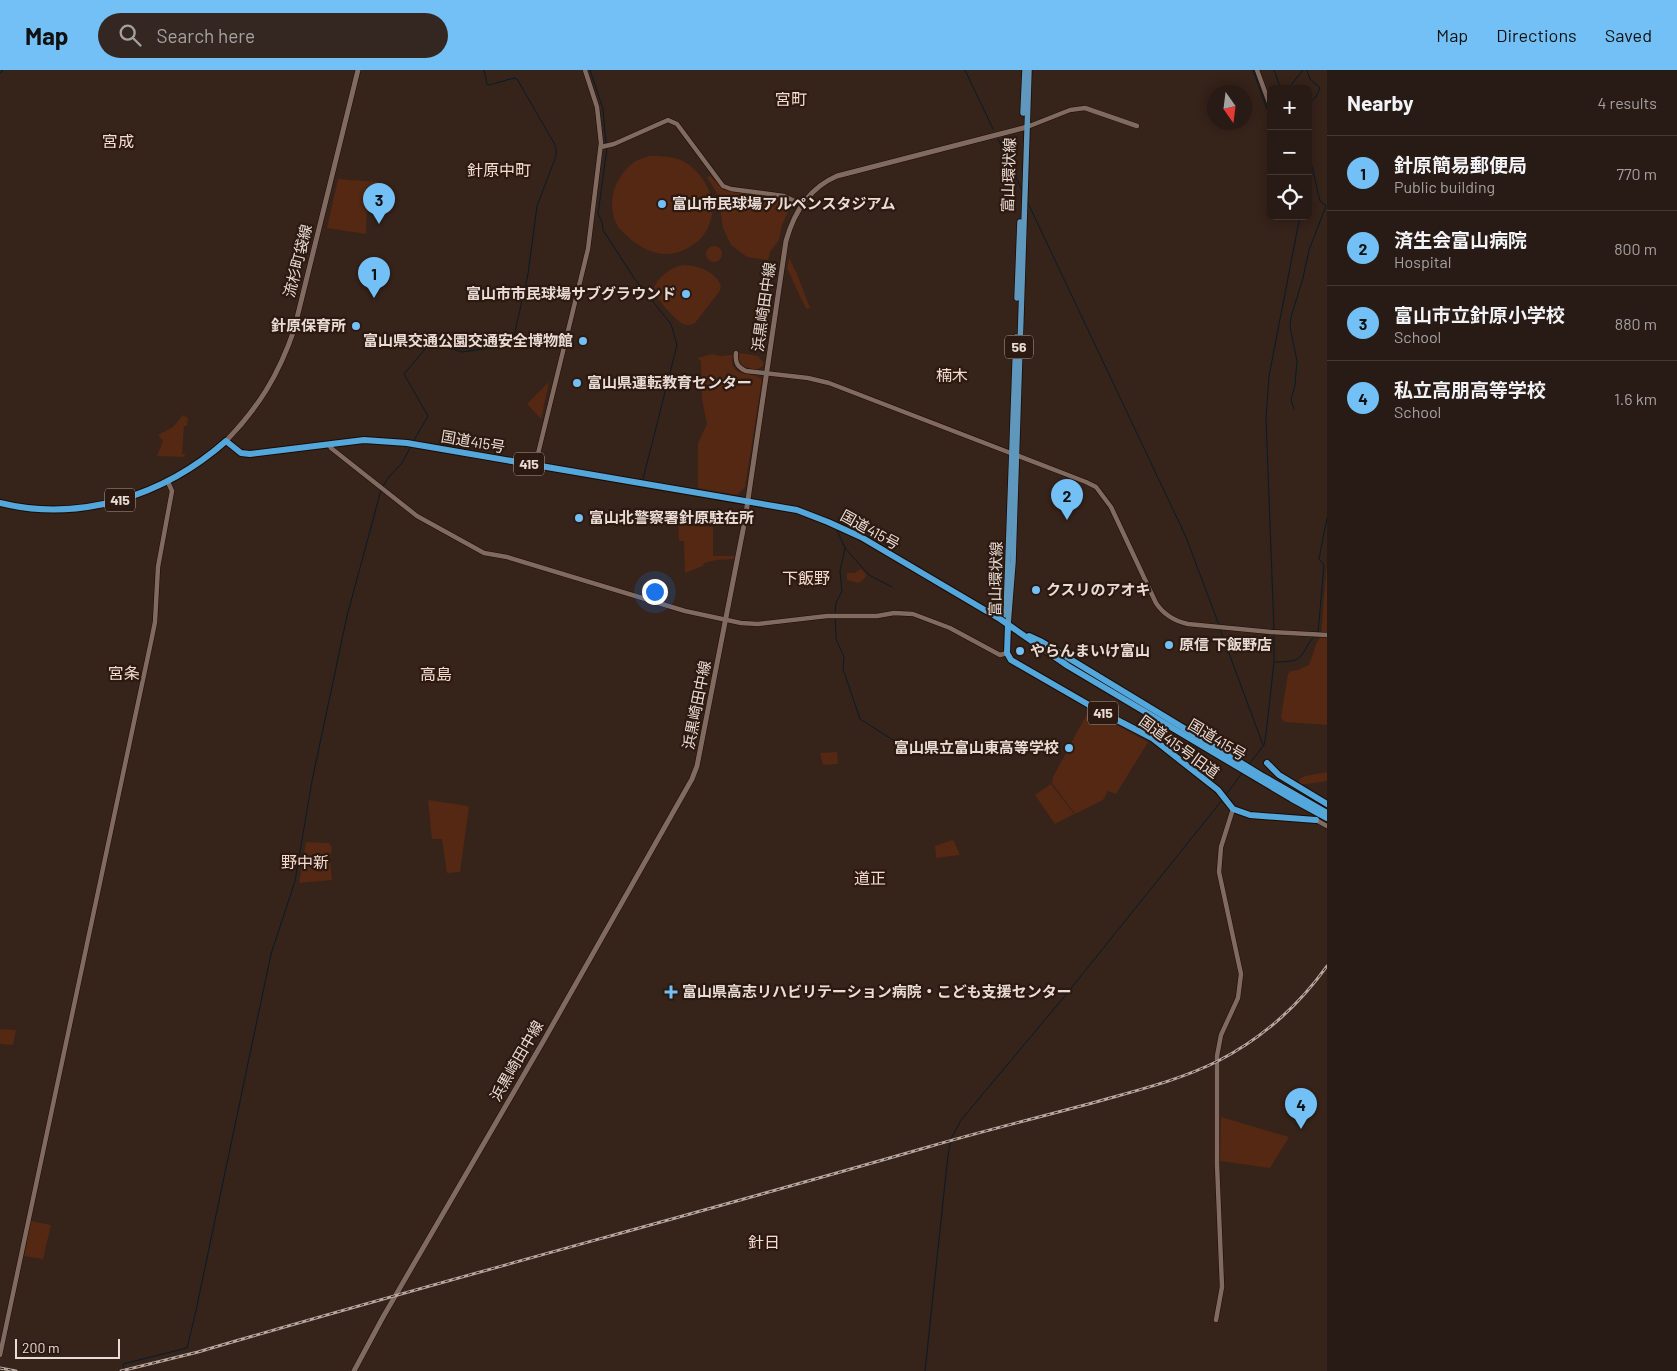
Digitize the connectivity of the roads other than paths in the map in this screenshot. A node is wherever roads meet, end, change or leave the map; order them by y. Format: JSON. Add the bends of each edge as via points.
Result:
{"nodes":[{"id":1,"x":358,"y":70,"type":"edge"},
{"id":2,"x":585,"y":70,"type":"edge"},
{"id":3,"x":1025,"y":70,"type":"edge"},
{"id":4,"x":1029,"y":70,"type":"edge"},
{"id":5,"x":1257,"y":70,"type":"edge"},
{"id":6,"x":1267,"y":97,"type":"edge"},
{"id":7,"x":1137,"y":126,"type":"dead end"},
{"id":8,"x":1025,"y":127,"type":"junction"},
{"id":9,"x":601,"y":147,"type":"junction"},
{"id":10,"x":801,"y":204,"type":"junction"},
{"id":11,"x":736,"y":353,"type":"dead end"},
{"id":12,"x":767,"y":373,"type":"junction"},
{"id":13,"x":226,"y":441,"type":"junction"},
{"id":14,"x":329,"y":444,"type":"junction"},
{"id":15,"x":1014,"y":455,"type":"junction"},
{"id":16,"x":534,"y":466,"type":"junction"},
{"id":17,"x":168,"y":482,"type":"junction"},
{"id":18,"x":748,"y":500,"type":"junction"},
{"id":19,"x":0,"y":503,"type":"edge"},
{"id":20,"x":726,"y":621,"type":"junction"},
{"id":21,"x":1008,"y":625,"type":"junction"},
{"id":22,"x":1327,"y":635,"type":"edge"},
{"id":23,"x":1007,"y":653,"type":"junction"},
{"id":24,"x":1267,"y":763,"type":"dead end"},
{"id":25,"x":1327,"y":804,"type":"edge"},
{"id":26,"x":1234,"y":809,"type":"junction"},
{"id":27,"x":1326,"y":815,"type":"edge"},
{"id":28,"x":1316,"y":820,"type":"joint"},
{"id":29,"x":1327,"y":826,"type":"edge"},
{"id":30,"x":1216,"y":1320,"type":"dead end"},
{"id":31,"x":0,"y":1355,"type":"edge"},
{"id":32,"x":354,"y":1371,"type":"edge"}],
"edges":[{"from":1,"to":13,"type":"main road","name":"流杉町袋線","via":[[287,351],[268,389]]},
{"from":2,"to":9,"type":"street","via":[[599,117]]},
{"from":3,"to":8,"type":"main road","name":"富山環状線","number":"56"},
{"from":4,"to":8,"type":"main road","name":"富山環状線","number":"56"},
{"from":5,"to":6,"type":"street"},
{"from":7,"to":8,"type":"street","via":[[1084,108]]},
{"from":8,"to":10,"type":"main road","name":"浜黒崎田中線","via":[[837,176],[814,190]]},
{"from":8,"to":15,"type":"main road","name":"富山環状線","number":"56"},
{"from":9,"to":10,"type":"street","via":[[668,120],[677,124],[723,186],[784,196]]},
{"from":9,"to":16,"type":"street","via":[[588,249]]},
{"from":10,"to":12,"type":"main road","name":"浜黒崎田中線","via":[[786,241]]},
{"from":11,"to":12,"type":"street","via":[[740,368]]},
{"from":12,"to":15,"type":"street","via":[[829,382]]},
{"from":12,"to":18,"type":"main road","name":"浜黒崎田中線"},
{"from":13,"to":14,"type":"highway","name":"国道415号","number":"415","via":[[241,453],[250,454]]},
{"from":13,"to":17,"type":"highway","number":"415"},
{"from":14,"to":16,"type":"highway","name":"国道415号","number":"415","via":[[390,441]]},
{"from":14,"to":20,"type":"street","via":[[417,516],[484,553]]},
{"from":15,"to":21,"type":"main road","name":"富山環状線","number":"56","via":[[1013,562]]},
{"from":15,"to":22,"type":"street","via":[[1096,487],[1111,506],[1152,596],[1166,615],[1188,624]]},
{"from":16,"to":18,"type":"highway","name":"国道415号","number":"415"},
{"from":17,"to":19,"type":"highway","number":"415","via":[[132,497],[81,508],[29,508]]},
{"from":17,"to":31,"type":"street","via":[[172,492],[158,567],[153,629]]},
{"from":18,"to":20,"type":"main road","name":"浜黒崎田中線"},
{"from":18,"to":21,"type":"highway","name":"国道415号","number":"415","via":[[797,510],[834,524]]},
{"from":20,"to":23,"type":"street","via":[[758,624],[827,616],[913,614],[950,628],[1000,655]]},
{"from":20,"to":32,"type":"main road","name":"浜黒崎田中線","via":[[692,779]]},
{"from":21,"to":23,"type":"highway"},
{"from":21,"to":27,"type":"highway","name":"国道415号","number":"415","via":[[1068,666]]},
{"from":23,"to":26,"type":"highway","name":"国道415号旧道","number":"415","via":[[1020,667],[1147,735],[1220,793]]},
{"from":24,"to":25,"type":"highway","via":[[1280,775]]},
{"from":26,"to":28,"type":"highway","via":[[1256,816]]},
{"from":26,"to":30,"type":"street","via":[[1221,847],[1219,872],[1241,974],[1238,998],[1221,1035],[1218,1056],[1217,1164],[1222,1287]]},
{"from":28,"to":29,"type":"street"}]}
